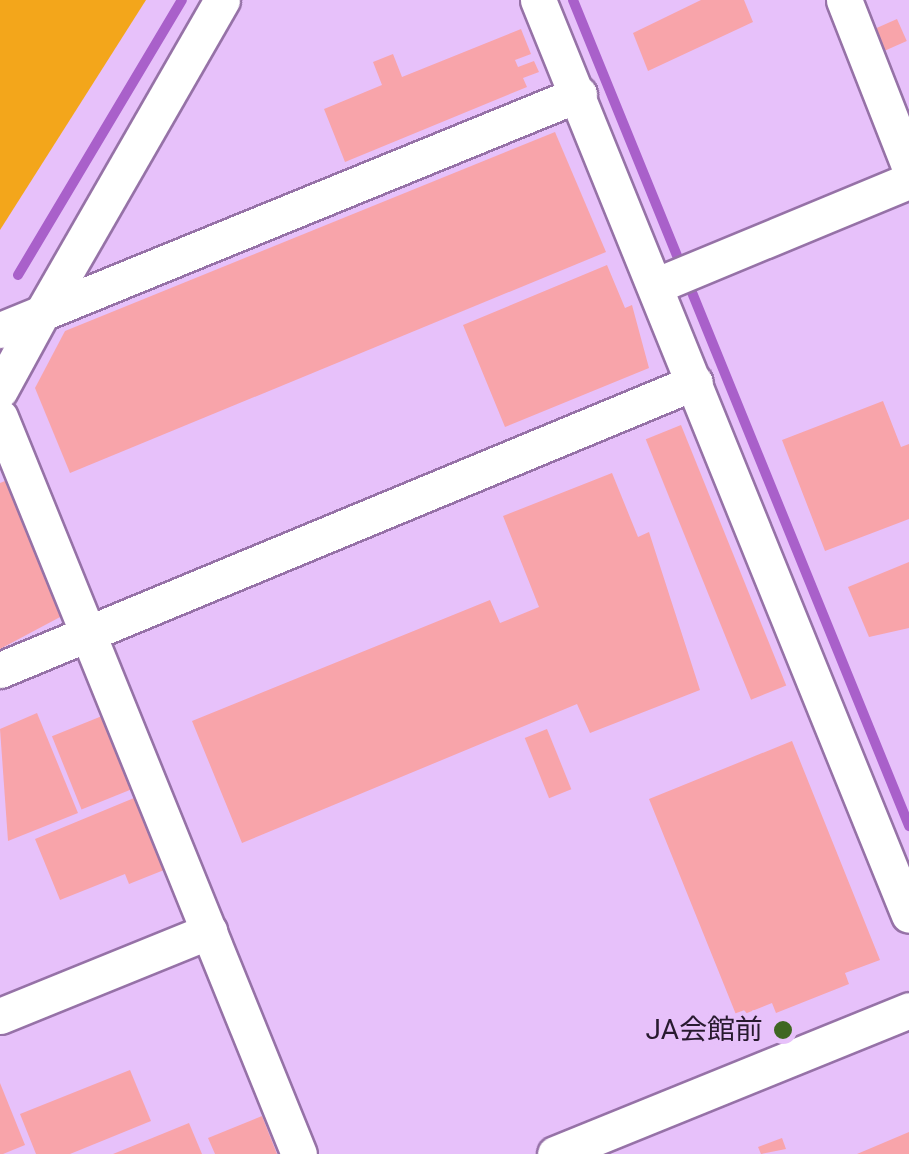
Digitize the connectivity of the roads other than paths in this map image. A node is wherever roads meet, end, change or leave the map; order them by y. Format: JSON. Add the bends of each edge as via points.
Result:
{"nodes":[{"id":1,"x":222,"y":0,"type":"edge"},
{"id":2,"x":538,"y":0,"type":"edge"},
{"id":3,"x":844,"y":0,"type":"edge"},
{"id":4,"x":579,"y":94,"type":"junction"},
{"id":5,"x":909,"y":166,"type":"edge"},
{"id":6,"x":909,"y":181,"type":"edge"},
{"id":7,"x":661,"y":284,"type":"junction"},
{"id":8,"x":42,"y":312,"type":"junction"},
{"id":9,"x":0,"y":330,"type":"edge"},
{"id":10,"x":695,"y":382,"type":"junction"},
{"id":11,"x":0,"y":390,"type":"edge"},
{"id":12,"x":0,"y":417,"type":"edge"},
{"id":13,"x":90,"y":632,"type":"junction"},
{"id":14,"x":0,"y":670,"type":"edge"},
{"id":15,"x":909,"y":915,"type":"edge"},
{"id":16,"x":209,"y":931,"type":"junction"},
{"id":17,"x":909,"y":1010,"type":"edge"},
{"id":18,"x":0,"y":1016,"type":"edge"},
{"id":19,"x":299,"y":1154,"type":"edge"},
{"id":20,"x":555,"y":1154,"type":"edge"}],
"edges":[{"from":1,"to":8,"type":"street"},
{"from":2,"to":4,"type":"street"},
{"from":3,"to":5,"type":"street"},
{"from":4,"to":7,"type":"street"},
{"from":4,"to":8,"type":"street"},
{"from":6,"to":7,"type":"street"},
{"from":7,"to":10,"type":"street"},
{"from":8,"to":9,"type":"street"},
{"from":8,"to":11,"type":"street"},
{"from":10,"to":13,"type":"street"},
{"from":10,"to":15,"type":"street"},
{"from":12,"to":13,"type":"street"},
{"from":13,"to":14,"type":"street"},
{"from":13,"to":16,"type":"street"},
{"from":16,"to":18,"type":"street"},
{"from":16,"to":19,"type":"street"},
{"from":17,"to":20,"type":"street"}]}
